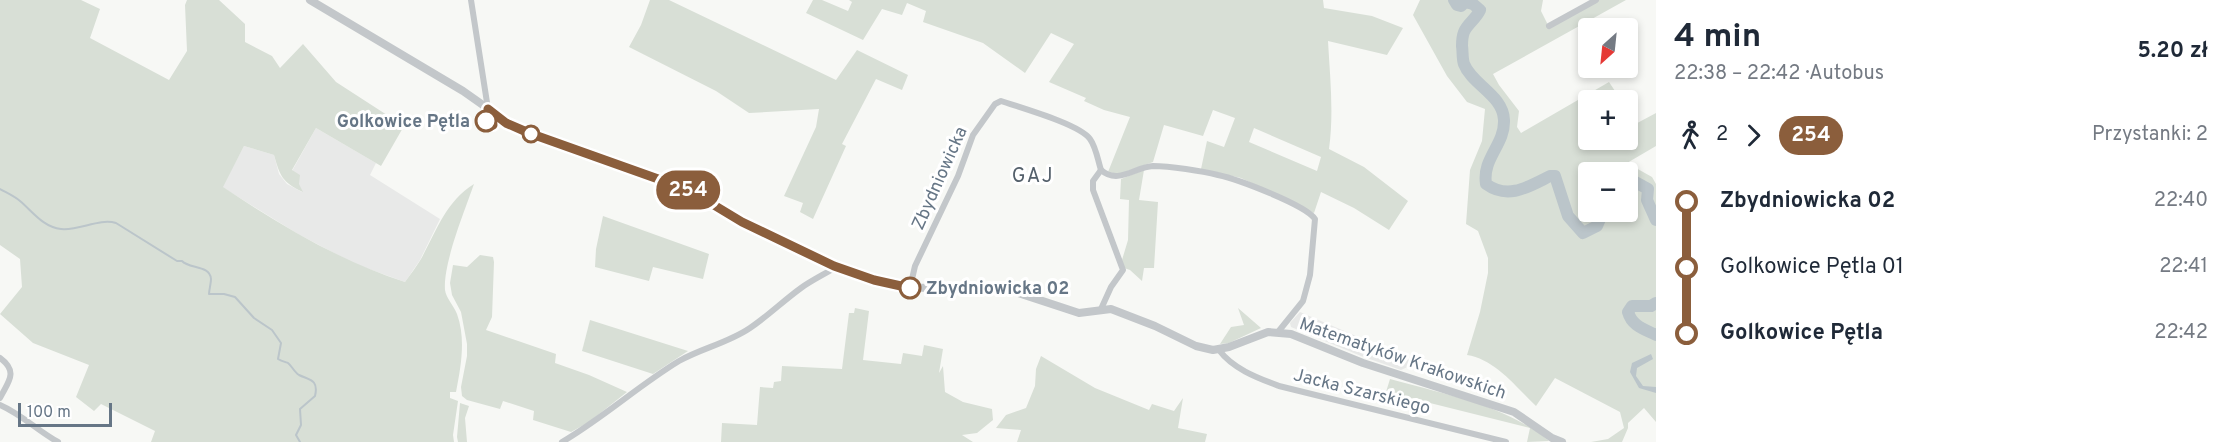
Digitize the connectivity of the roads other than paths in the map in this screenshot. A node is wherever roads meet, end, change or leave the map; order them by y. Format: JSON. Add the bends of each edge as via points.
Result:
{"nodes":[{"id":1,"x":310,"y":0,"type":"edge"},
{"id":2,"x":471,"y":0,"type":"edge"},
{"id":3,"x":1596,"y":0,"type":"edge"},
{"id":4,"x":1550,"y":26,"type":"dead end"},
{"id":5,"x":488,"y":109,"type":"junction"},
{"id":6,"x":1101,"y":170,"type":"junction"},
{"id":7,"x":836,"y":267,"type":"junction"},
{"id":8,"x":910,"y":288,"type":"junction"},
{"id":9,"x":1101,"y":309,"type":"junction"},
{"id":10,"x":1278,"y":332,"type":"junction"},
{"id":11,"x":1219,"y":350,"type":"junction"},
{"id":12,"x":0,"y":358,"type":"edge"},
{"id":13,"x":0,"y":398,"type":"edge"},
{"id":14,"x":0,"y":405,"type":"edge"},
{"id":15,"x":1557,"y":441,"type":"edge"},
{"id":16,"x":58,"y":442,"type":"edge"},
{"id":17,"x":562,"y":442,"type":"edge"},
{"id":18,"x":1506,"y":442,"type":"edge"}],
"edges":[{"from":1,"to":5,"type":"street"},
{"from":2,"to":5,"type":"street"},
{"from":3,"to":4,"type":"street"},
{"from":5,"to":7,"type":"street","via":[[529,133],[689,190],[742,222]]},
{"from":6,"to":8,"type":"street","name":"Zbydniowicka","via":[[1089,137],[1001,101],[995,104],[974,135],[915,266]]},
{"from":6,"to":9,"type":"street","via":[[1093,181],[1093,190],[1123,270]]},
{"from":6,"to":10,"type":"street","via":[[1116,177],[1153,166],[1219,175],[1314,216],[1310,275],[1303,301]]},
{"from":7,"to":8,"type":"street"},
{"from":7,"to":17,"type":"street","via":[[801,288],[749,329],[678,362]]},
{"from":8,"to":9,"type":"street","via":[[1006,289],[1079,313]]},
{"from":9,"to":11,"type":"street","via":[[1123,312],[1196,346]]},
{"from":10,"to":11,"type":"street","name":"Matematyków Krakowskich"},
{"from":10,"to":15,"type":"street","name":"Matematyków Krakowskich","via":[[1291,333],[1363,363],[1514,412]]},
{"from":11,"to":18,"type":"street","name":"Jacka Szarskiego","via":[[1235,365],[1278,386]]},
{"from":12,"to":13,"type":"street","via":[[9,365],[11,375]]},
{"from":14,"to":16,"type":"street"}]}
